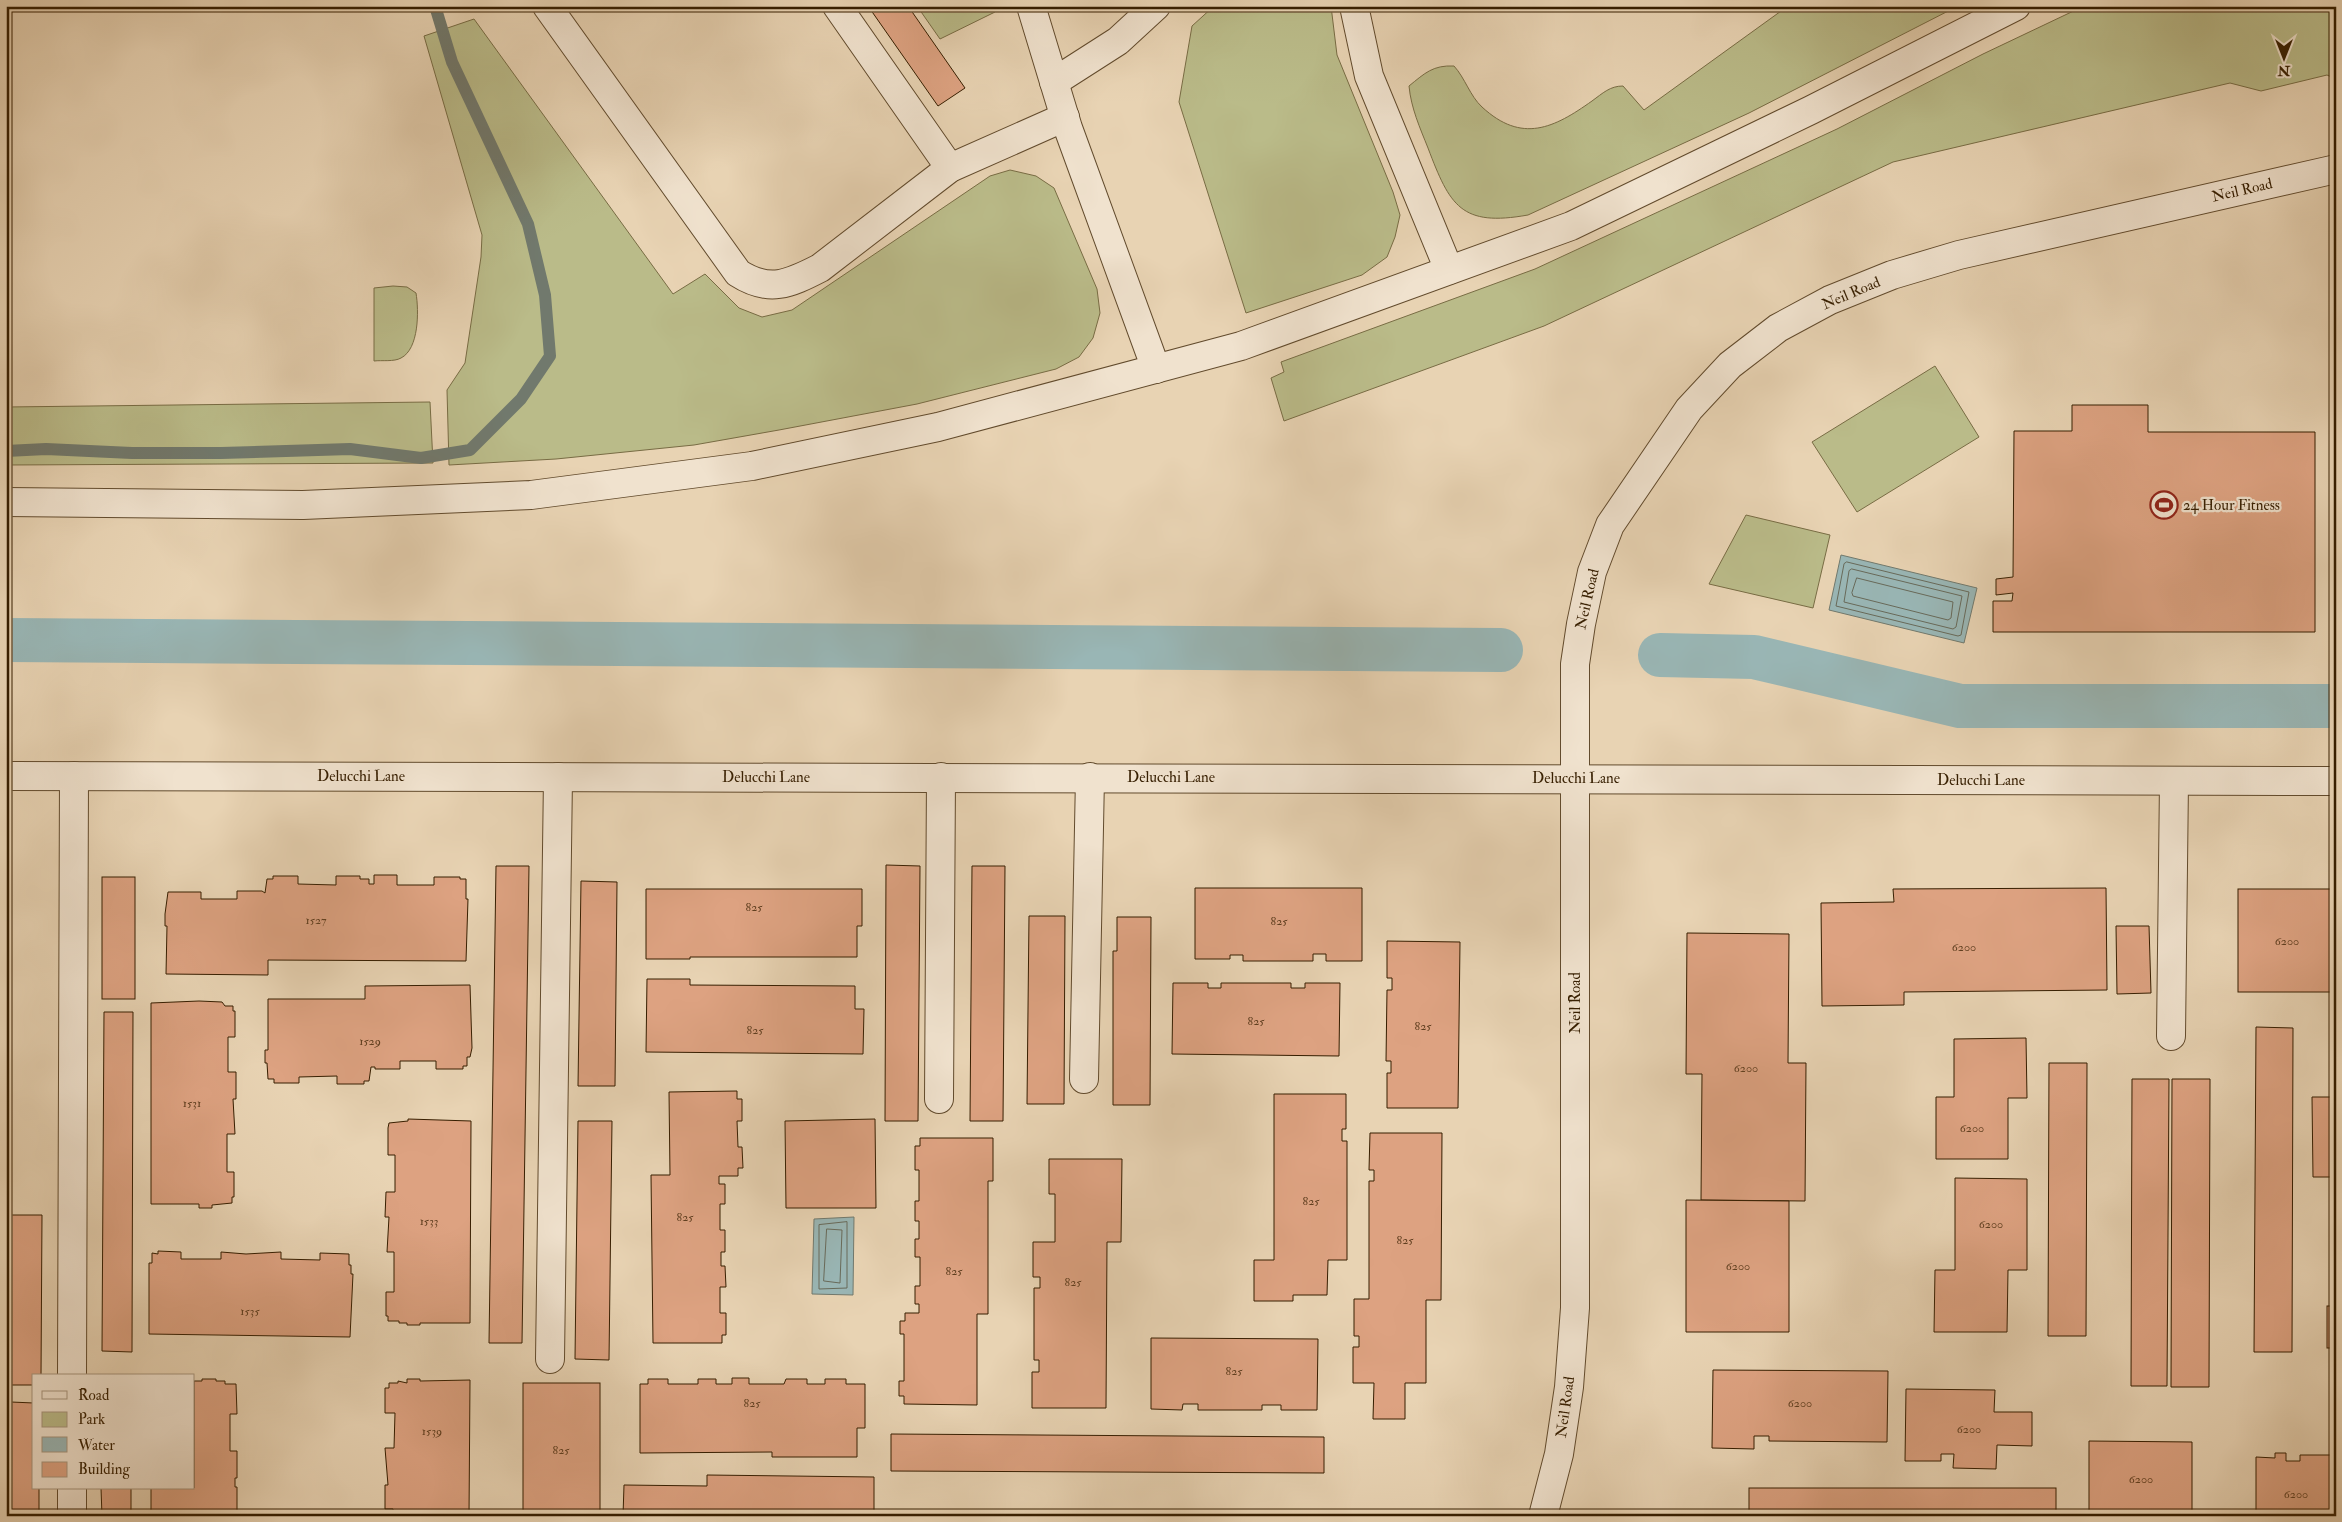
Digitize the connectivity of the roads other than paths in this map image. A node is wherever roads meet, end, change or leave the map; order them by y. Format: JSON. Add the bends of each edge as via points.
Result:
{"nodes":[{"id":1,"x":547,"y":6,"type":"edge"},
{"id":2,"x":837,"y":6,"type":"edge"},
{"id":3,"x":1031,"y":6,"type":"edge"},
{"id":4,"x":1156,"y":6,"type":"edge"},
{"id":5,"x":1354,"y":6,"type":"edge"},
{"id":6,"x":2016,"y":6,"type":"edge"},
{"id":7,"x":1054,"y":82,"type":"junction"},
{"id":8,"x":1065,"y":117,"type":"junction"},
{"id":9,"x":950,"y":168,"type":"junction"},
{"id":10,"x":2336,"y":168,"type":"edge"},
{"id":11,"x":1449,"y":270,"type":"junction"},
{"id":12,"x":1156,"y":369,"type":"junction"},
{"id":13,"x":6,"y":502,"type":"edge"},
{"id":14,"x":6,"y":776,"type":"edge"},
{"id":15,"x":74,"y":776,"type":"junction"},
{"id":16,"x":558,"y":777,"type":"junction"},
{"id":17,"x":941,"y":777,"type":"junction"},
{"id":18,"x":1090,"y":777,"type":"junction"},
{"id":19,"x":1575,"y":778,"type":"junction"},
{"id":20,"x":2174,"y":781,"type":"junction"},
{"id":21,"x":2336,"y":782,"type":"edge"},
{"id":22,"x":2170,"y":1036,"type":"dead end"},
{"id":23,"x":1084,"y":1079,"type":"dead end"},
{"id":24,"x":939,"y":1099,"type":"dead end"},
{"id":25,"x":550,"y":1359,"type":"dead end"},
{"id":26,"x":72,"y":1374,"type":"edge"},
{"id":27,"x":72,"y":1490,"type":"edge"},
{"id":28,"x":72,"y":1516,"type":"edge"},
{"id":29,"x":1543,"y":1516,"type":"edge"}],
"edges":[{"from":1,"to":9,"type":"street","via":[[738,273],[753,283],[770,286],[800,279],[820,268]]},
{"from":2,"to":9,"type":"street"},
{"from":3,"to":7,"type":"street"},
{"from":4,"to":7,"type":"street","via":[[1118,41]]},
{"from":5,"to":11,"type":"street","via":[[1369,76]]},
{"from":6,"to":11,"type":"street","via":[[1571,226]]},
{"from":7,"to":8,"type":"street"},
{"from":8,"to":9,"type":"street"},
{"from":8,"to":12,"type":"street"},
{"from":10,"to":19,"type":"street","name":"Neil Road","via":[[1959,255],[1892,275],[1830,300],[1778,328],[1730,365],[1689,409],[1610,525],[1592,572],[1576,656]]},
{"from":11,"to":12,"type":"street","via":[[1241,346]]},
{"from":12,"to":13,"type":"street","via":[[938,427],[752,466],[531,494],[303,505]]},
{"from":14,"to":15,"type":"street","name":"Delucchi Lane"},
{"from":15,"to":16,"type":"street","name":"Delucchi Lane"},
{"from":15,"to":26,"type":"street"},
{"from":16,"to":17,"type":"street","name":"Delucchi Lane"},
{"from":16,"to":25,"type":"street"},
{"from":17,"to":18,"type":"street","name":"Delucchi Lane"},
{"from":17,"to":24,"type":"street"},
{"from":18,"to":19,"type":"street","name":"Delucchi Lane"},
{"from":18,"to":23,"type":"street"},
{"from":19,"to":20,"type":"street","name":"Delucchi Lane"},
{"from":19,"to":29,"type":"street","name":"Neil Road","via":[[1575,1308],[1569,1387],[1559,1454]]},
{"from":20,"to":21,"type":"street","name":"Delucchi Lane"},
{"from":20,"to":22,"type":"street"},
{"from":27,"to":28,"type":"street"}]}
